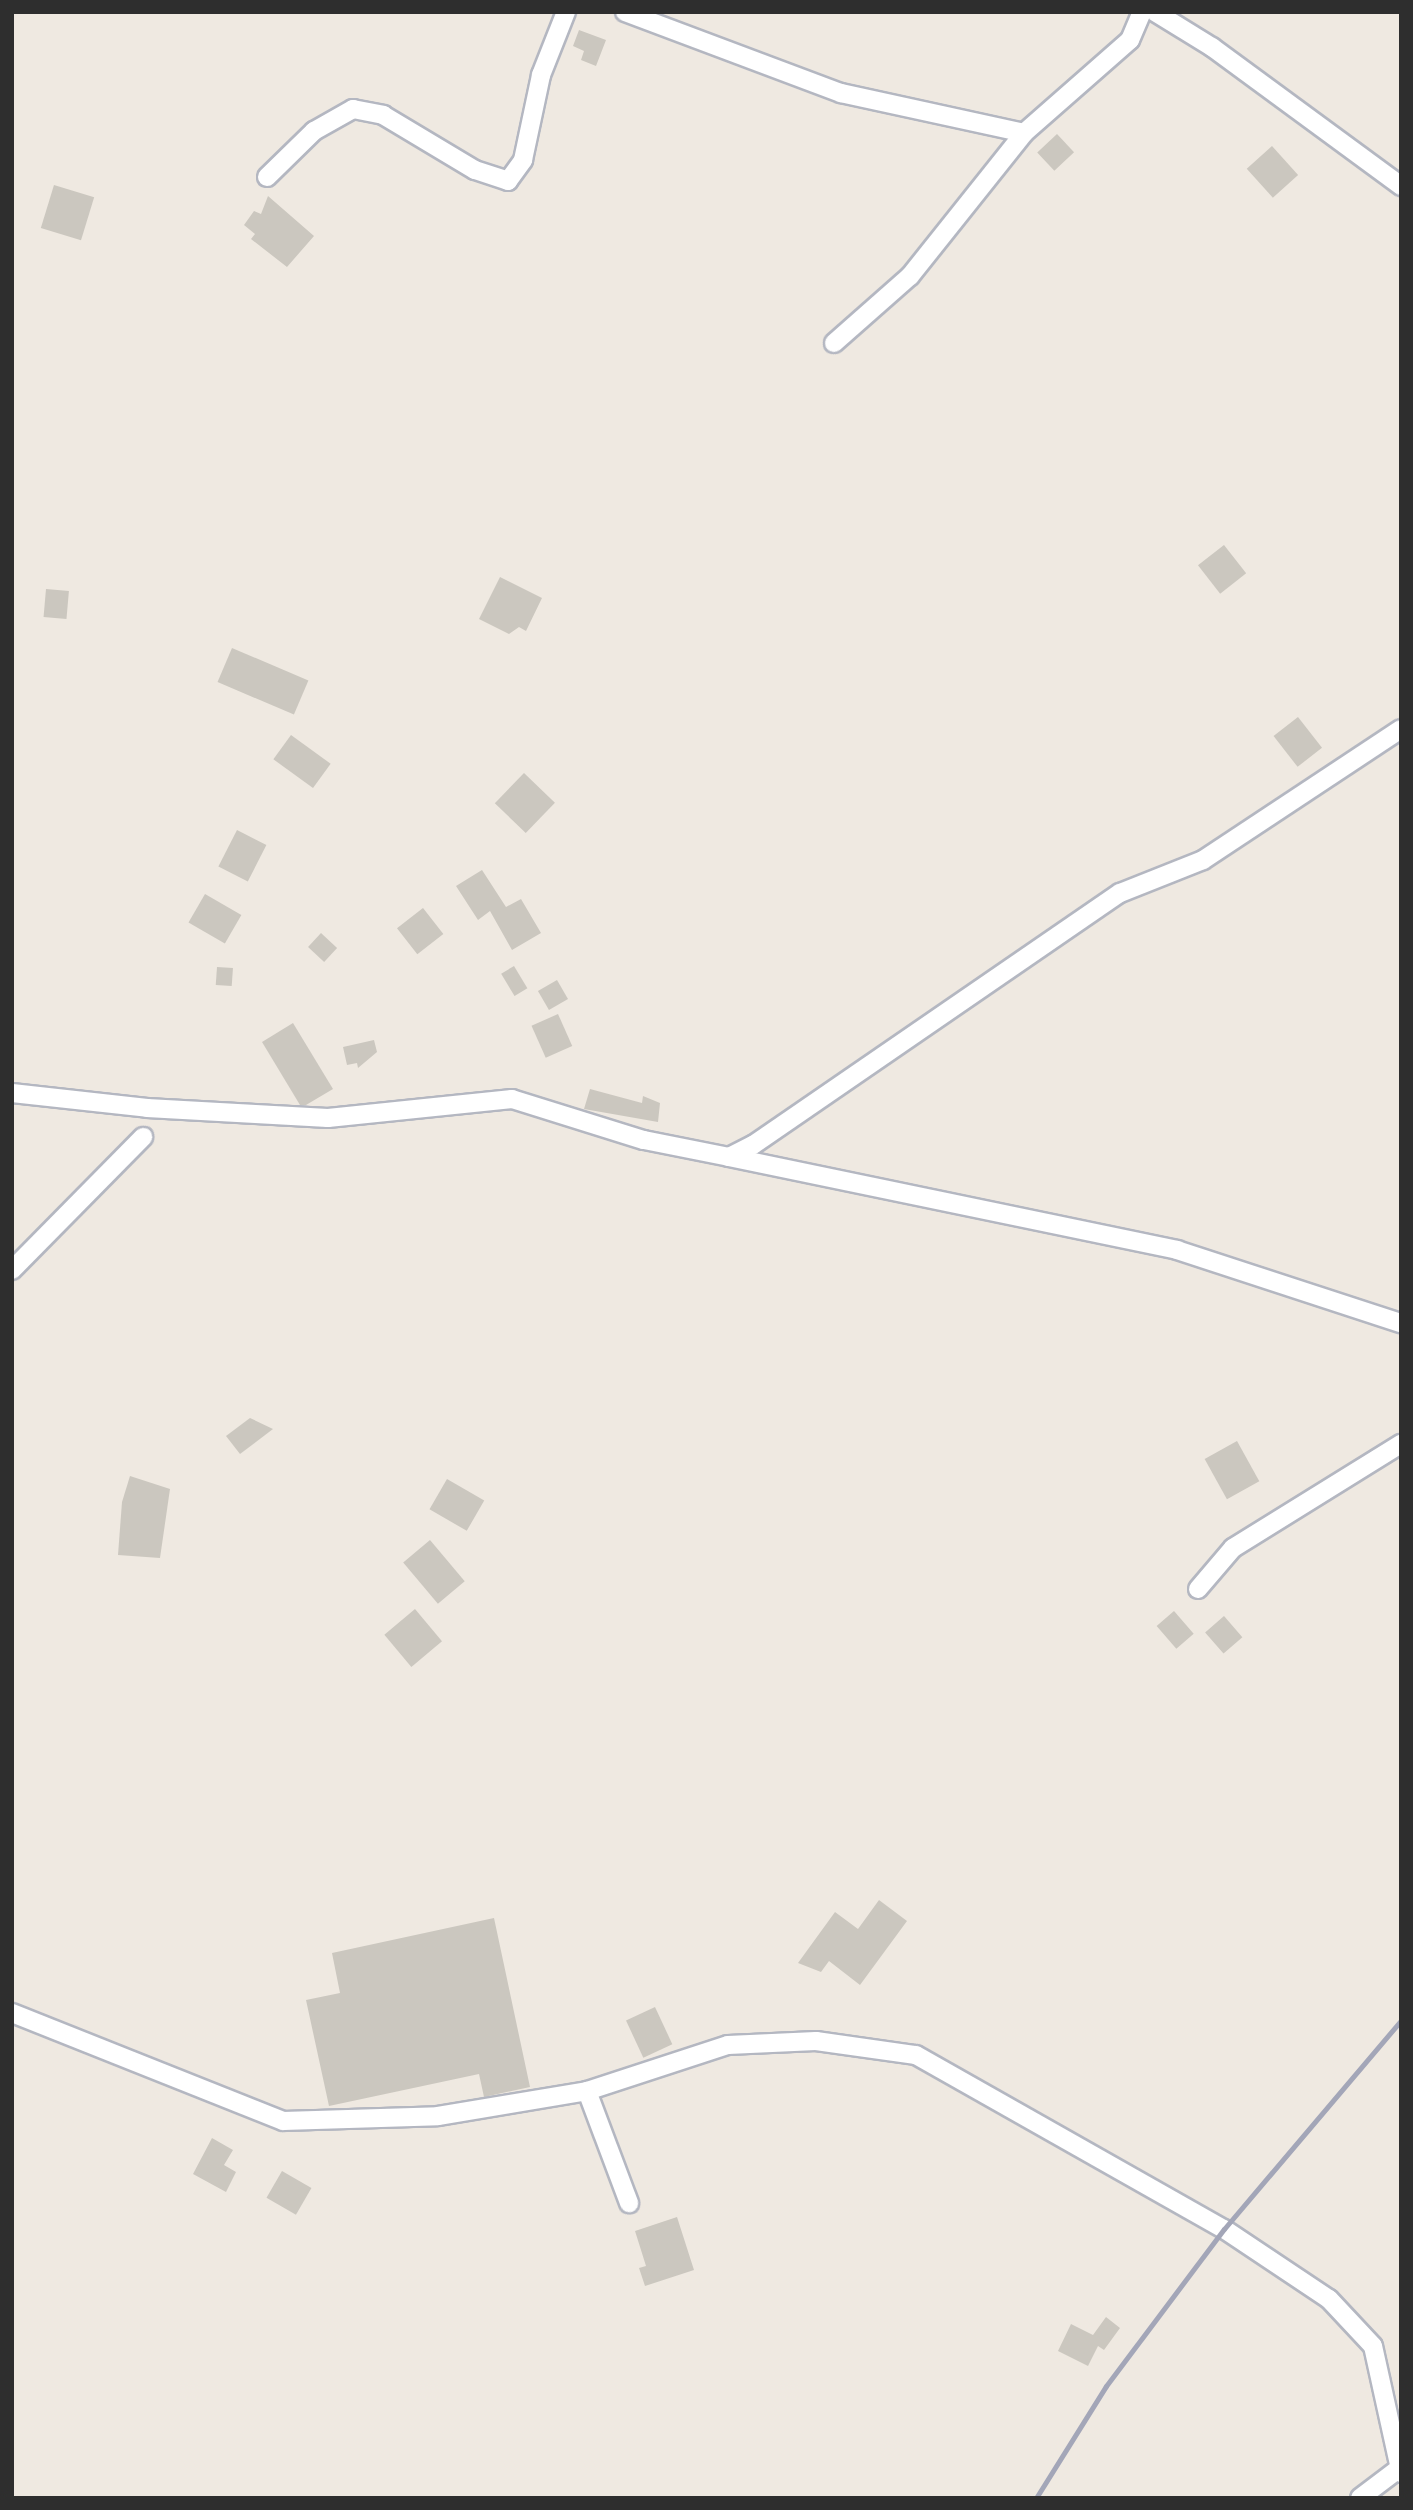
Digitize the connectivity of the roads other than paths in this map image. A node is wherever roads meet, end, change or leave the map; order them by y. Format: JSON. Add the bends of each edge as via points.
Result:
{"nodes":[{"id":1,"x":566,"y":12,"type":"edge"},
{"id":2,"x":625,"y":12,"type":"edge"},
{"id":3,"x":1142,"y":12,"type":"edge"},
{"id":4,"x":1155,"y":12,"type":"edge"},
{"id":5,"x":1024,"y":133,"type":"junction"},
{"id":6,"x":267,"y":177,"type":"dead end"},
{"id":7,"x":1401,"y":186,"type":"edge"},
{"id":8,"x":834,"y":343,"type":"dead end"},
{"id":9,"x":1401,"y":729,"type":"edge"},
{"id":10,"x":12,"y":1093,"type":"edge"},
{"id":11,"x":143,"y":1137,"type":"dead end"},
{"id":12,"x":729,"y":1157,"type":"junction"},
{"id":13,"x":12,"y":1270,"type":"edge"},
{"id":14,"x":1401,"y":1323,"type":"edge"},
{"id":15,"x":1401,"y":1444,"type":"edge"},
{"id":16,"x":1198,"y":1589,"type":"dead end"},
{"id":17,"x":12,"y":2013,"type":"edge"},
{"id":18,"x":587,"y":2091,"type":"junction"},
{"id":19,"x":629,"y":2203,"type":"dead end"},
{"id":20,"x":1399,"y":2471,"type":"edge"},
{"id":21,"x":1360,"y":2498,"type":"edge"}],
"edges":[{"from":1,"to":6,"type":"street","via":[[541,75],[523,160],[508,181],[475,170],[383,115],[353,109],[314,131]]},
{"from":2,"to":5,"type":"street","via":[[841,93]]},
{"from":3,"to":5,"type":"street","via":[[1130,40]]},
{"from":4,"to":7,"type":"street","via":[[1212,47]]},
{"from":5,"to":8,"type":"street","via":[[910,276]]},
{"from":9,"to":12,"type":"street","via":[[1203,860],[1119,893],[753,1145]]},
{"from":10,"to":12,"type":"street","via":[[147,1108],[328,1118],[512,1099],[644,1140]]},
{"from":11,"to":13,"type":"street"},
{"from":12,"to":14,"type":"street","via":[[1177,1250]]},
{"from":15,"to":16,"type":"street","via":[[1233,1548]]},
{"from":17,"to":18,"type":"street","via":[[283,2121],[438,2116]]},
{"from":18,"to":19,"type":"street"},
{"from":18,"to":20,"type":"street","via":[[728,2045],[816,2041],[916,2055],[1224,2230],[1329,2299],[1373,2346]]},
{"from":20,"to":21,"type":"street"}]}
